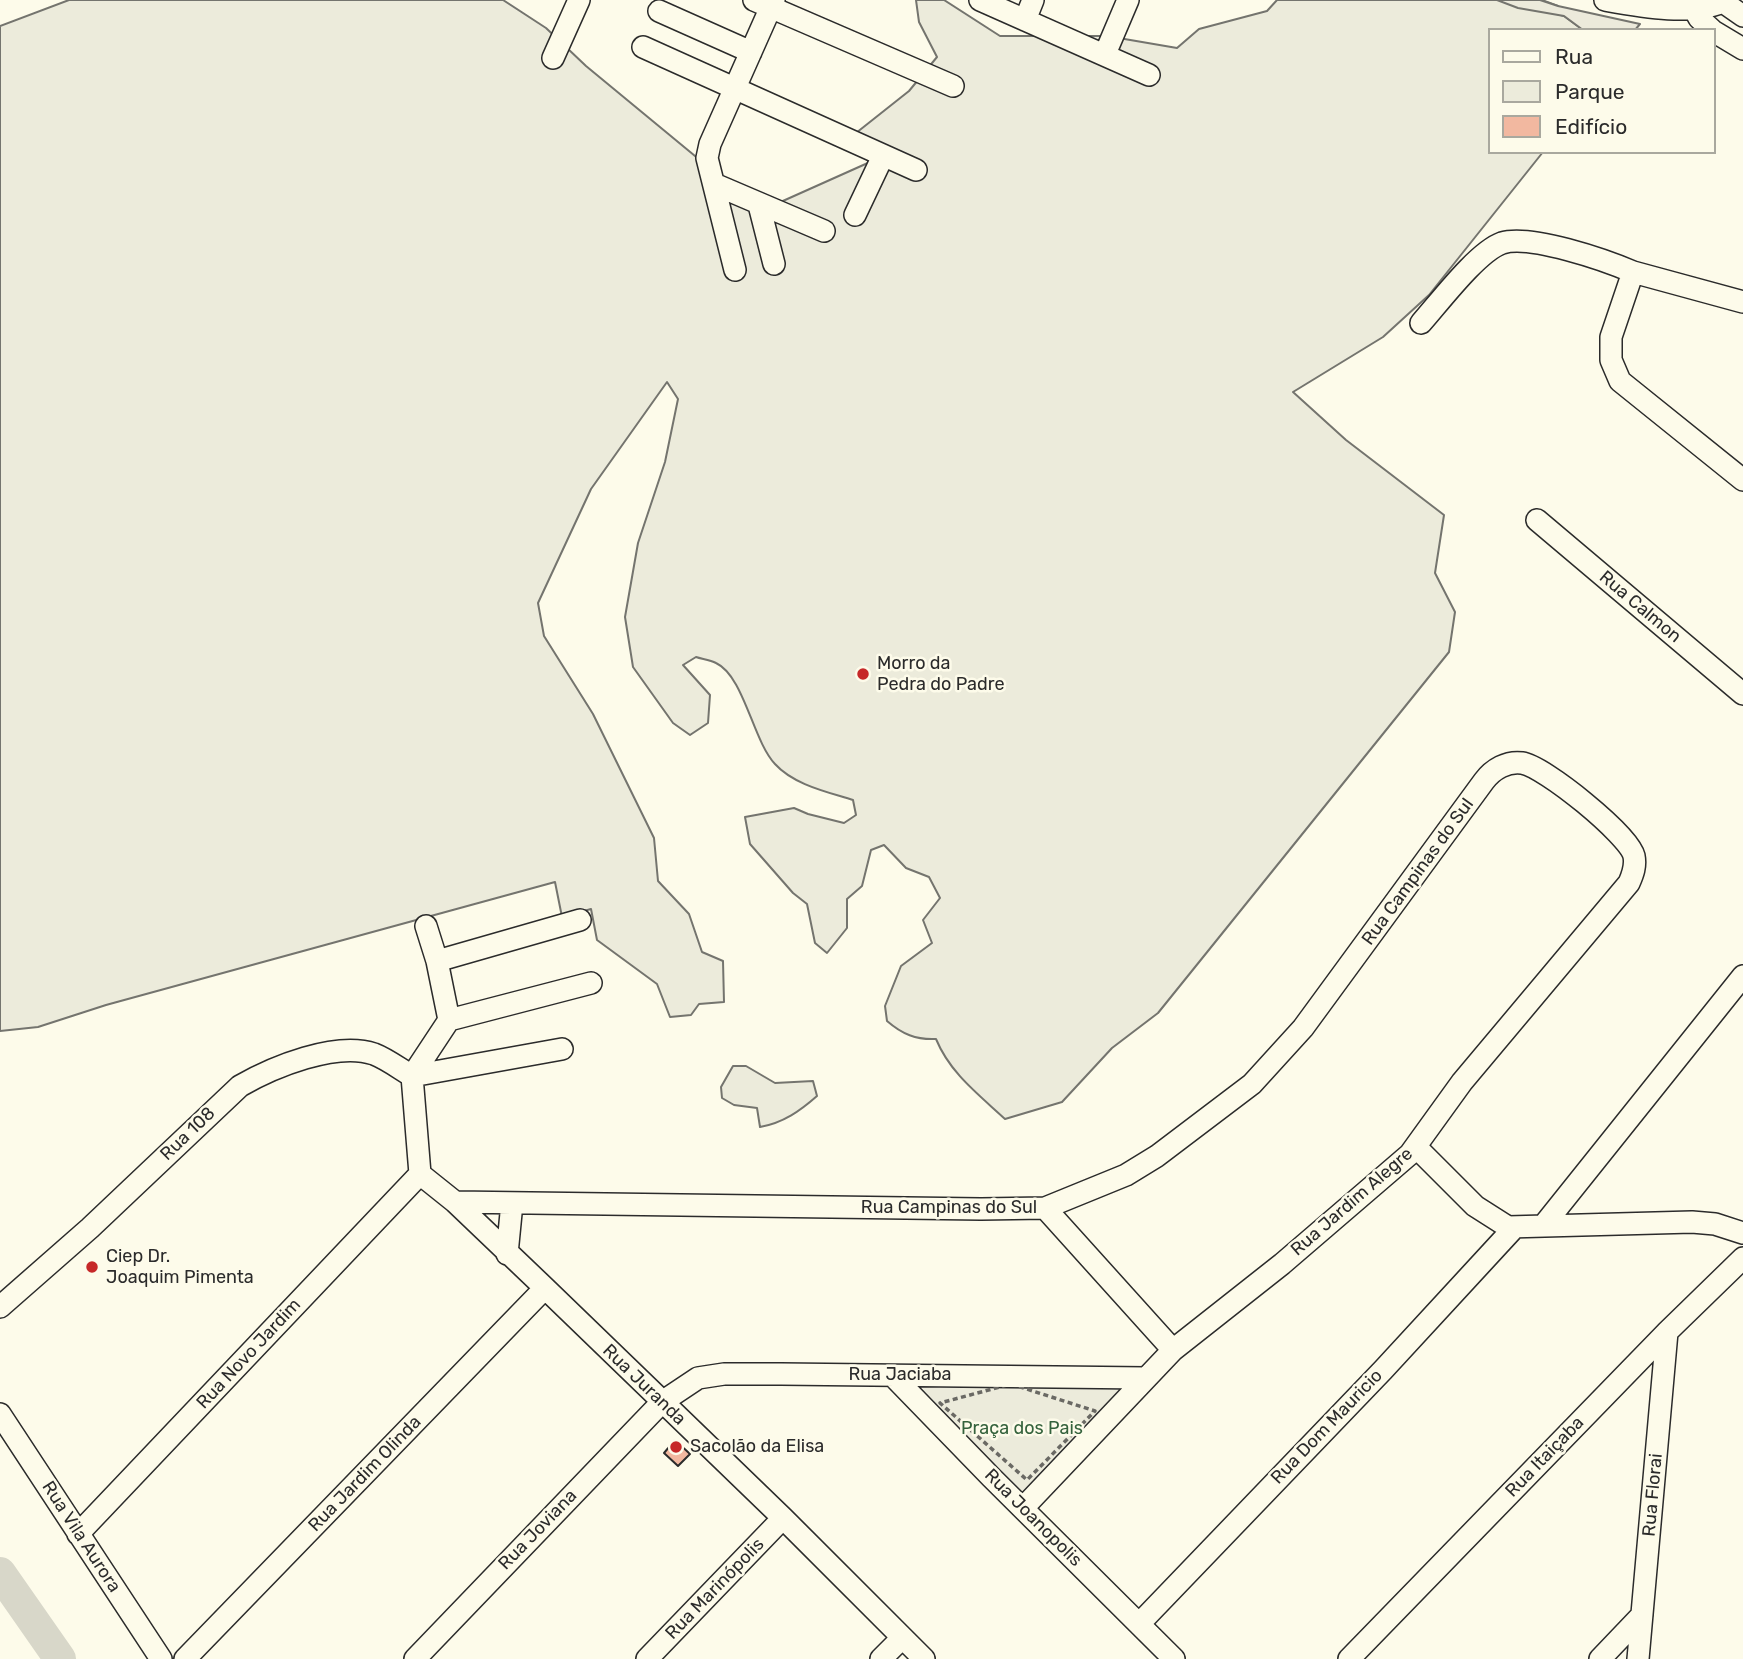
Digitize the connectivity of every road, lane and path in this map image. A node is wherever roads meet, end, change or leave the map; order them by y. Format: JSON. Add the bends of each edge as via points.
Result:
{"nodes":[{"id":1,"x":980,"y":0,"type":"edge"},
{"id":2,"x":1128,"y":0,"type":"edge"},
{"id":3,"x":1605,"y":0,"type":"edge"},
{"id":4,"x":1723,"y":1,"type":"edge"},
{"id":5,"x":572,"y":2,"type":"edge"},
{"id":6,"x":766,"y":2,"type":"edge"},
{"id":7,"x":1691,"y":4,"type":"edge"},
{"id":8,"x":1029,"y":10,"type":"edge"},
{"id":9,"x":659,"y":11,"type":"dead end"},
{"id":10,"x":1743,"y":16,"type":"edge"},
{"id":11,"x":1711,"y":28,"type":"edge"},
{"id":12,"x":1715,"y":31,"type":"edge"},
{"id":13,"x":643,"y":47,"type":"dead end"},
{"id":14,"x":1743,"y":49,"type":"edge"},
{"id":15,"x":751,"y":52,"type":"junction"},
{"id":16,"x":1105,"y":54,"type":"junction"},
{"id":17,"x":553,"y":58,"type":"dead end"},
{"id":18,"x":1149,"y":75,"type":"dead end"},
{"id":19,"x":953,"y":86,"type":"dead end"},
{"id":20,"x":734,"y":90,"type":"junction"},
{"id":21,"x":883,"y":156,"type":"junction"},
{"id":22,"x":916,"y":170,"type":"dead end"},
{"id":23,"x":714,"y":184,"type":"junction"},
{"id":24,"x":759,"y":205,"type":"junction"},
{"id":25,"x":855,"y":215,"type":"dead end"},
{"id":26,"x":824,"y":231,"type":"dead end"},
{"id":27,"x":774,"y":264,"type":"dead end"},
{"id":28,"x":735,"y":270,"type":"dead end"},
{"id":29,"x":1633,"y":272,"type":"junction"},
{"id":30,"x":1743,"y":302,"type":"edge"},
{"id":31,"x":1421,"y":323,"type":"dead end"},
{"id":32,"x":1743,"y":480,"type":"edge"},
{"id":33,"x":1537,"y":520,"type":"dead end"},
{"id":34,"x":1743,"y":694,"type":"edge"},
{"id":35,"x":1634,"y":856,"type":"joint"},
{"id":36,"x":580,"y":920,"type":"dead end"},
{"id":37,"x":426,"y":926,"type":"dead end"},
{"id":38,"x":437,"y":961,"type":"junction"},
{"id":39,"x":1743,"y":976,"type":"edge"},
{"id":40,"x":591,"y":983,"type":"dead end"},
{"id":41,"x":449,"y":1020,"type":"junction"},
{"id":42,"x":562,"y":1049,"type":"dead end"},
{"id":43,"x":412,"y":1076,"type":"junction"},
{"id":44,"x":1416,"y":1147,"type":"junction"},
{"id":45,"x":420,"y":1174,"type":"junction"},
{"id":46,"x":455,"y":1202,"type":"junction"},
{"id":47,"x":512,"y":1203,"type":"junction"},
{"id":48,"x":1045,"y":1208,"type":"junction"},
{"id":49,"x":1543,"y":1226,"type":"junction"},
{"id":50,"x":1513,"y":1228,"type":"junction"},
{"id":51,"x":1743,"y":1233,"type":"edge"},
{"id":52,"x":508,"y":1254,"type":"junction"},
{"id":53,"x":1743,"y":1258,"type":"edge"},
{"id":54,"x":545,"y":1288,"type":"junction"},
{"id":55,"x":0,"y":1307,"type":"edge"},
{"id":56,"x":1667,"y":1332,"type":"junction"},
{"id":57,"x":1173,"y":1350,"type":"junction"},
{"id":58,"x":893,"y":1376,"type":"junction"},
{"id":59,"x":1146,"y":1378,"type":"junction"},
{"id":60,"x":662,"y":1402,"type":"junction"},
{"id":61,"x":0,"y":1414,"type":"edge"},
{"id":62,"x":1027,"y":1480,"type":"joint"},
{"id":63,"x":1023,"y":1508,"type":"junction"},
{"id":64,"x":783,"y":1518,"type":"junction"},
{"id":65,"x":78,"y":1534,"type":"junction"},
{"id":66,"x":1642,"y":1615,"type":"junction"},
{"id":67,"x":1139,"y":1624,"type":"junction"},
{"id":68,"x":902,"y":1637,"type":"junction"},
{"id":69,"x":161,"y":1659,"type":"edge"},
{"id":70,"x":185,"y":1659,"type":"edge"},
{"id":71,"x":415,"y":1659,"type":"edge"},
{"id":72,"x":647,"y":1659,"type":"edge"},
{"id":73,"x":881,"y":1659,"type":"edge"},
{"id":74,"x":924,"y":1659,"type":"edge"},
{"id":75,"x":1174,"y":1659,"type":"edge"},
{"id":76,"x":1349,"y":1659,"type":"edge"},
{"id":77,"x":1600,"y":1659,"type":"edge"},
{"id":78,"x":1638,"y":1659,"type":"edge"}],
"edges":[{"from":1,"to":8,"type":"street"},
{"from":2,"to":16,"type":"street"},
{"from":3,"to":7,"type":"street","via":[[1647,7]]},
{"from":4,"to":7,"type":"street"},
{"from":4,"to":10,"type":"street"},
{"from":5,"to":17,"type":"street"},
{"from":6,"to":15,"type":"street"},
{"from":6,"to":19,"type":"street"},
{"from":7,"to":11,"type":"street"},
{"from":8,"to":16,"type":"street"},
{"from":9,"to":15,"type":"street"},
{"from":12,"to":14,"type":"street"},
{"from":13,"to":20,"type":"street"},
{"from":15,"to":20,"type":"street"},
{"from":16,"to":18,"type":"street"},
{"from":20,"to":21,"type":"street"},
{"from":20,"to":23,"type":"street","via":[[707,158]]},
{"from":21,"to":22,"type":"street"},
{"from":21,"to":25,"type":"street"},
{"from":23,"to":24,"type":"street"},
{"from":23,"to":28,"type":"street"},
{"from":24,"to":26,"type":"street"},
{"from":24,"to":27,"type":"street"},
{"from":29,"to":30,"type":"street"},
{"from":29,"to":31,"type":"street","via":[[1533,242],[1502,243],[1484,254]]},
{"from":29,"to":32,"type":"street","via":[[1611,337],[1611,360],[1620,381]]},
{"from":33,"to":34,"type":"street","name":"Rua Calmon"},
{"from":35,"to":44,"type":"street","name":"Rua Jardim Alegre","via":[[1633,874],[1618,897],[1462,1082]]},
{"from":35,"to":48,"type":"street","name":"Rua Campinas do Sul","via":[[1612,825],[1543,773],[1524,763],[1499,767],[1484,781],[1303,1028],[1252,1084],[1142,1166]]},
{"from":36,"to":38,"type":"street"},
{"from":37,"to":38,"type":"street"},
{"from":38,"to":41,"type":"street"},
{"from":39,"to":49,"type":"street"},
{"from":40,"to":41,"type":"street"},
{"from":41,"to":43,"type":"street"},
{"from":42,"to":43,"type":"street"},
{"from":43,"to":45,"type":"street"},
{"from":43,"to":55,"type":"street","name":"Rua 108","via":[[364,1052],[323,1055],[264,1072],[240,1086]]},
{"from":44,"to":50,"type":"street","via":[[1475,1206]]},
{"from":44,"to":57,"type":"street","name":"Rua Jardim Alegre"},
{"from":45,"to":46,"type":"street","name":"Rua Juranda"},
{"from":45,"to":65,"type":"street","name":"Rua Novo Jardim"},
{"from":46,"to":47,"type":"street","name":"Rua Campinas do Sul"},
{"from":46,"to":52,"type":"street","name":"Rua Juranda"},
{"from":47,"to":48,"type":"street","name":"Rua Campinas do Sul"},
{"from":47,"to":52,"type":"street"},
{"from":48,"to":57,"type":"street"},
{"from":49,"to":50,"type":"street"},
{"from":49,"to":51,"type":"street","via":[[1692,1222]]},
{"from":50,"to":67,"type":"street","name":"Rua Dom Mauricio"},
{"from":52,"to":54,"type":"street","name":"Rua Juranda"},
{"from":53,"to":56,"type":"street","name":"Rua Itaiçaba"},
{"from":54,"to":60,"type":"street","name":"Rua Juranda"},
{"from":54,"to":70,"type":"street","name":"Rua Jardim Olinda"},
{"from":56,"to":66,"type":"street","name":"Rua Florai"},
{"from":56,"to":76,"type":"street","name":"Rua Itaiçaba"},
{"from":57,"to":59,"type":"street","name":"Rua Jardim Alegre"},
{"from":58,"to":59,"type":"street","name":"Rua Jaciaba"},
{"from":58,"to":60,"type":"street","name":"Rua Jaciaba","via":[[724,1374],[698,1378]]},
{"from":58,"to":63,"type":"street","name":"Rua Joanopolis"},
{"from":59,"to":63,"type":"street","name":"Rua Jardim Alegre"},
{"from":60,"to":64,"type":"street","name":"Rua Juranda"},
{"from":60,"to":71,"type":"street","name":"Rua Joviana"},
{"from":61,"to":65,"type":"street","name":"Rua Vila Aurora"},
{"from":62,"to":62,"type":"path","via":[[1095,1411],[1011,1384],[940,1403]]},
{"from":63,"to":67,"type":"street","name":"Rua Joanopolis"},
{"from":64,"to":68,"type":"street","name":"Rua Juranda"},
{"from":64,"to":72,"type":"street","name":"Rua Marinópolis"},
{"from":65,"to":69,"type":"street","name":"Rua Vila Aurora"},
{"from":66,"to":77,"type":"street"},
{"from":66,"to":78,"type":"street","name":"Rua Florai"},
{"from":67,"to":75,"type":"street","name":"Rua Joanopolis"},
{"from":68,"to":73,"type":"street"},
{"from":68,"to":74,"type":"street","name":"Rua Juranda"}]}
